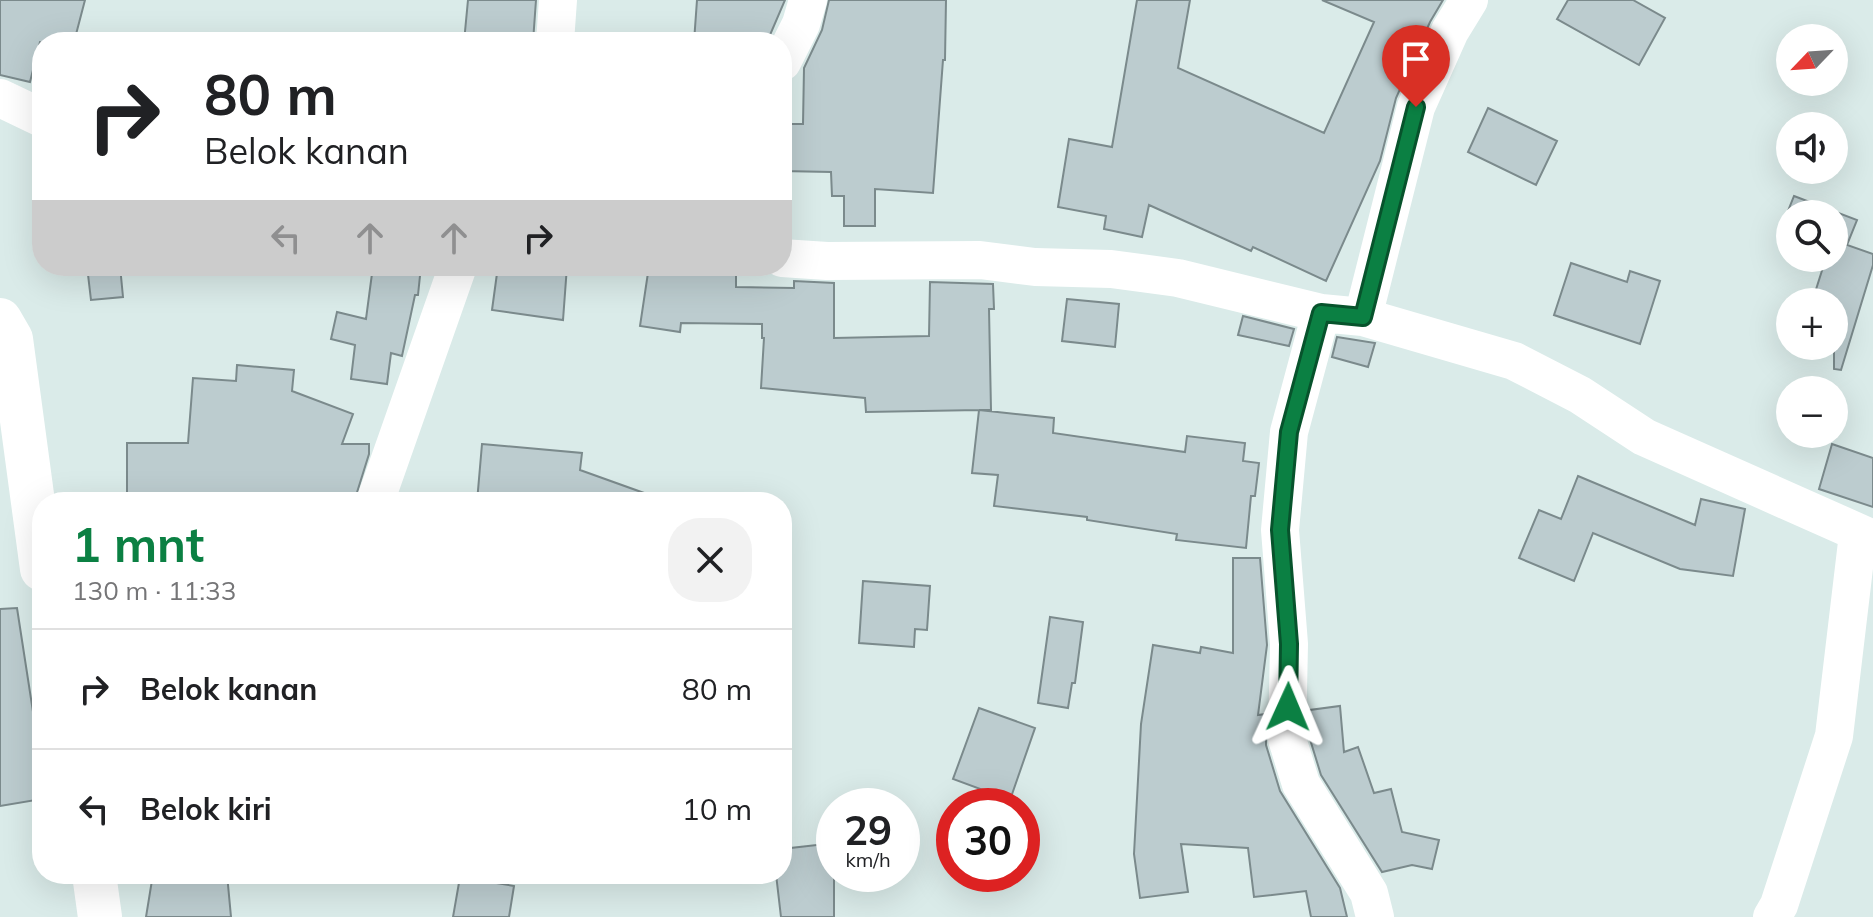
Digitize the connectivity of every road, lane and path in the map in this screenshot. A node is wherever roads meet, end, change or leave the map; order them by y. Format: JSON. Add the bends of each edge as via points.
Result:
{"nodes":[{"id":1,"x":558,"y":0,"type":"edge"},
{"id":2,"x":808,"y":0,"type":"edge"},
{"id":3,"x":1469,"y":0,"type":"edge"},
{"id":4,"x":556,"y":32,"type":"edge"},
{"id":5,"x":792,"y":42,"type":"edge"},
{"id":6,"x":0,"y":98,"type":"edge"},
{"id":7,"x":32,"y":113,"type":"edge"},
{"id":8,"x":792,"y":259,"type":"edge"},
{"id":9,"x":454,"y":276,"type":"edge"},
{"id":10,"x":1321,"y":313,"type":"junction"},
{"id":11,"x":1363,"y":317,"type":"junction"},
{"id":12,"x":0,"y":320,"type":"edge"},
{"id":13,"x":379,"y":492,"type":"edge"},
{"id":14,"x":32,"y":495,"type":"edge"},
{"id":15,"x":1866,"y":537,"type":"edge"},
{"id":16,"x":95,"y":884,"type":"edge"},
{"id":17,"x":100,"y":917,"type":"edge"},
{"id":18,"x":1375,"y":917,"type":"edge"},
{"id":19,"x":1772,"y":917,"type":"edge"}],
"edges":[{"from":1,"to":4,"type":"street"},
{"from":2,"to":5,"type":"street"},
{"from":3,"to":11,"type":"street","via":[[1416,107]]},
{"from":6,"to":7,"type":"street"},
{"from":8,"to":10,"type":"street","via":[[980,260],[1111,269],[1178,278]]},
{"from":9,"to":13,"type":"street"},
{"from":10,"to":11,"type":"street"},
{"from":10,"to":18,"type":"street","via":[[1289,432],[1280,530],[1289,644],[1287,739],[1301,784],[1369,893]]},
{"from":11,"to":15,"type":"street","via":[[1514,361],[1644,437]]},
{"from":12,"to":14,"type":"main road","via":[[11,339]]},
{"from":15,"to":19,"type":"street","via":[[1834,736]]},
{"from":16,"to":17,"type":"main road"}]}
